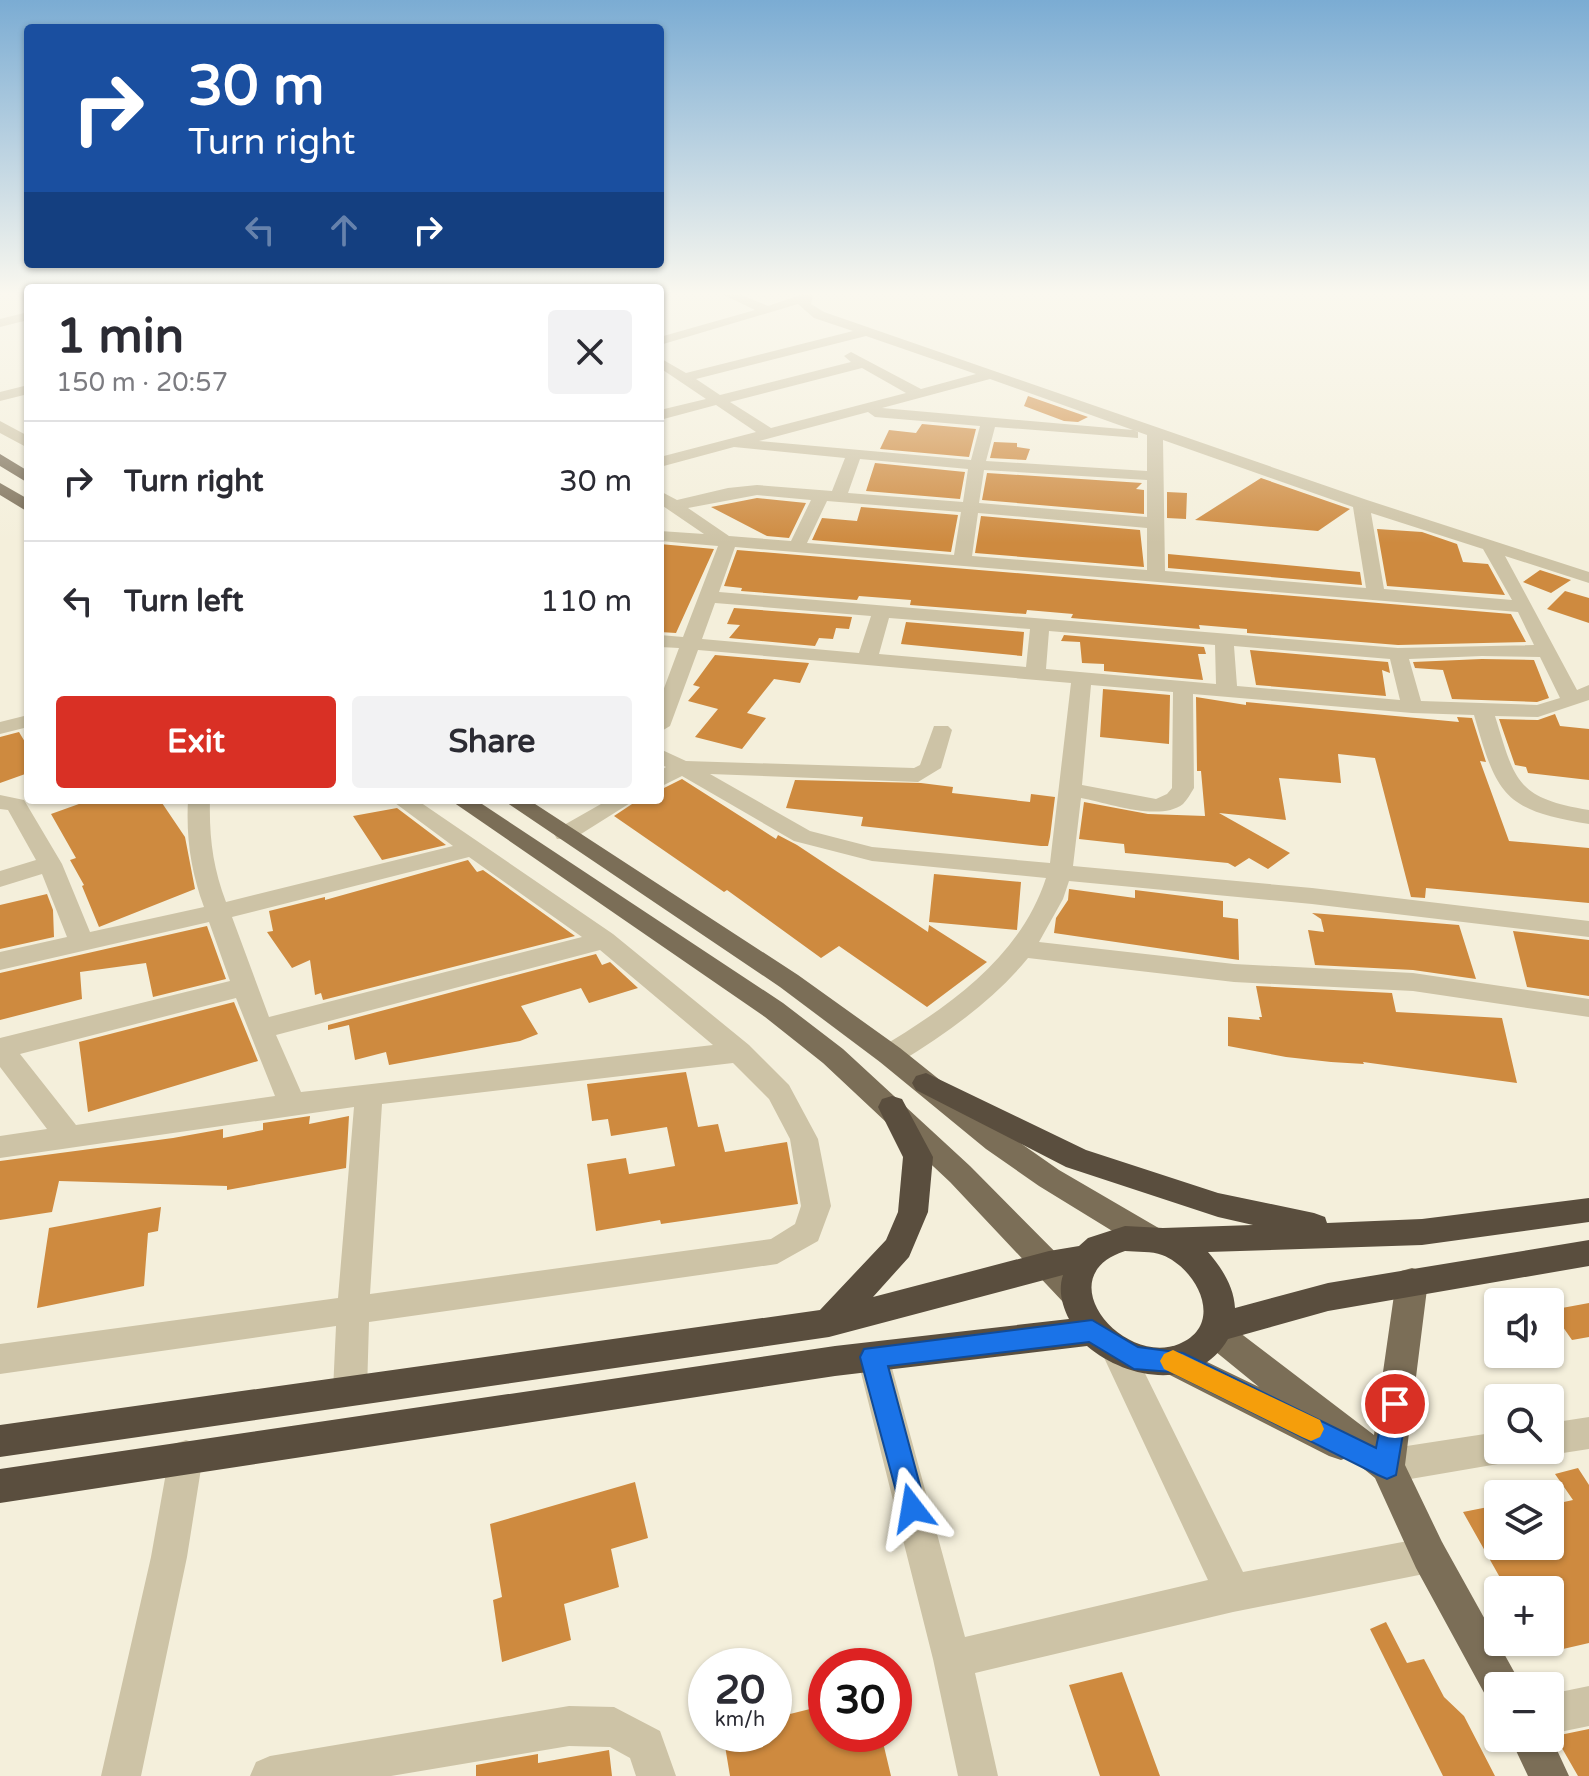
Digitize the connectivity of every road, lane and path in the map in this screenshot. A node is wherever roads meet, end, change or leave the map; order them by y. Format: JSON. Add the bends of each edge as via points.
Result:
{"nodes":[{"id":1,"x":684,"y":378,"type":"edge"},
{"id":2,"x":807,"y":378,"type":"edge"},
{"id":3,"x":890,"y":378,"type":"edge"},
{"id":4,"x":979,"y":378,"type":"edge"},
{"id":5,"x":998,"y":378,"type":"edge"},
{"id":6,"x":24,"y":390,"type":"edge"},
{"id":7,"x":919,"y":394,"type":"junction"},
{"id":8,"x":0,"y":397,"type":"edge"},
{"id":9,"x":718,"y":401,"type":"junction"},
{"id":10,"x":858,"y":410,"type":"junction"},
{"id":11,"x":664,"y":414,"type":"edge"},
{"id":12,"x":989,"y":422,"type":"junction"},
{"id":13,"x":0,"y":426,"type":"edge"},
{"id":14,"x":769,"y":434,"type":"junction"},
{"id":15,"x":1155,"y":435,"type":"junction"},
{"id":16,"x":24,"y":440,"type":"edge"},
{"id":17,"x":735,"y":443,"type":"junction"},
{"id":18,"x":854,"y":454,"type":"junction"},
{"id":19,"x":0,"y":459,"type":"edge"},
{"id":20,"x":664,"y":461,"type":"edge"},
{"id":21,"x":977,"y":465,"type":"junction"},
{"id":22,"x":24,"y":475,"type":"edge"},
{"id":23,"x":1154,"y":476,"type":"junction"},
{"id":24,"x":0,"y":488,"type":"edge"},
{"id":25,"x":830,"y":496,"type":"junction"},
{"id":26,"x":667,"y":501,"type":"edge"},
{"id":27,"x":24,"y":504,"type":"edge"},
{"id":28,"x":1361,"y":504,"type":"junction"},
{"id":29,"x":972,"y":508,"type":"junction"},
{"id":30,"x":1153,"y":523,"type":"junction"},
{"id":31,"x":664,"y":536,"type":"edge"},
{"id":32,"x":728,"y":543,"type":"junction"},
{"id":33,"x":1490,"y":546,"type":"junction"},
{"id":34,"x":796,"y":548,"type":"junction"},
{"id":35,"x":962,"y":562,"type":"junction"},
{"id":36,"x":1156,"y":576,"type":"junction"},
{"id":37,"x":1589,"y":578,"type":"edge"},
{"id":38,"x":1376,"y":594,"type":"junction"},
{"id":39,"x":707,"y":597,"type":"junction"},
{"id":40,"x":1525,"y":607,"type":"junction"},
{"id":41,"x":882,"y":611,"type":"junction"},
{"id":42,"x":1040,"y":623,"type":"junction"},
{"id":43,"x":1224,"y":639,"type":"junction"},
{"id":44,"x":664,"y":641,"type":"edge"},
{"id":45,"x":688,"y":644,"type":"junction"},
{"id":46,"x":1548,"y":651,"type":"junction"},
{"id":47,"x":1398,"y":654,"type":"junction"},
{"id":48,"x":867,"y":660,"type":"junction"},
{"id":49,"x":1035,"y":675,"type":"junction"},
{"id":50,"x":1081,"y":679,"type":"junction"},
{"id":51,"x":1183,"y":688,"type":"junction"},
{"id":52,"x":1227,"y":692,"type":"junction"},
{"id":53,"x":1581,"y":696,"type":"edge"},
{"id":54,"x":1412,"y":707,"type":"junction"},
{"id":55,"x":1483,"y":710,"type":"junction"},
{"id":56,"x":664,"y":714,"type":"edge"},
{"id":57,"x":24,"y":722,"type":"edge"},
{"id":58,"x":0,"y":728,"type":"edge"},
{"id":59,"x":941,"y":730,"type":"dead end"},
{"id":60,"x":664,"y":757,"type":"edge"},
{"id":61,"x":682,"y":767,"type":"junction"},
{"id":62,"x":664,"y":778,"type":"edge"},
{"id":63,"x":1071,"y":789,"type":"junction"},
{"id":64,"x":0,"y":802,"type":"edge"},
{"id":65,"x":199,"y":804,"type":"edge"},
{"id":66,"x":408,"y":804,"type":"edge"},
{"id":67,"x":467,"y":804,"type":"edge"},
{"id":68,"x":520,"y":804,"type":"edge"},
{"id":69,"x":617,"y":804,"type":"edge"},
{"id":70,"x":1589,"y":817,"type":"edge"},
{"id":71,"x":565,"y":834,"type":"junction"},
{"id":72,"x":473,"y":849,"type":"junction"},
{"id":73,"x":50,"y":864,"type":"junction"},
{"id":74,"x":1060,"y":871,"type":"junction"},
{"id":75,"x":0,"y":879,"type":"edge"},
{"id":76,"x":218,"y":912,"type":"junction"},
{"id":77,"x":1589,"y":929,"type":"edge"},
{"id":78,"x":604,"y":940,"type":"junction"},
{"id":79,"x":82,"y":943,"type":"junction"},
{"id":80,"x":1020,"y":948,"type":"junction"},
{"id":81,"x":0,"y":961,"type":"edge"},
{"id":82,"x":245,"y":986,"type":"junction"},
{"id":83,"x":1589,"y":1008,"type":"edge"},
{"id":84,"x":260,"y":1029,"type":"junction"},
{"id":85,"x":1,"y":1049,"type":"edge"},
{"id":86,"x":739,"y":1052,"type":"junction"},
{"id":87,"x":890,"y":1055,"type":"junction"},
{"id":88,"x":926,"y":1083,"type":"junction"},
{"id":89,"x":369,"y":1096,"type":"junction"},
{"id":90,"x":292,"y":1104,"type":"junction"},
{"id":91,"x":892,"y":1107,"type":"junction"},
{"id":92,"x":69,"y":1136,"type":"junction"},
{"id":93,"x":0,"y":1147,"type":"edge"},
{"id":94,"x":1589,"y":1210,"type":"edge"},
{"id":95,"x":1348,"y":1233,"type":"junction"},
{"id":96,"x":1157,"y":1240,"type":"junction"},
{"id":97,"x":1589,"y":1253,"type":"edge"},
{"id":98,"x":1085,"y":1258,"type":"junction"},
{"id":99,"x":1049,"y":1264,"type":"junction"},
{"id":100,"x":1412,"y":1281,"type":"junction"},
{"id":101,"x":1075,"y":1293,"type":"junction"},
{"id":102,"x":353,"y":1309,"type":"junction"},
{"id":103,"x":829,"y":1323,"type":"junction"},
{"id":104,"x":1217,"y":1330,"type":"junction"},
{"id":105,"x":1104,"y":1340,"type":"junction"},
{"id":106,"x":873,"y":1357,"type":"junction"},
{"id":107,"x":0,"y":1359,"type":"edge"},
{"id":108,"x":1174,"y":1361,"type":"junction"},
{"id":109,"x":350,"y":1391,"type":"junction"},
{"id":110,"x":1589,"y":1433,"type":"edge"},
{"id":111,"x":1564,"y":1437,"type":"edge"},
{"id":112,"x":0,"y":1441,"type":"edge"},
{"id":113,"x":1484,"y":1450,"type":"edge"},
{"id":114,"x":186,"y":1456,"type":"junction"},
{"id":115,"x":1387,"y":1466,"type":"junction"},
{"id":116,"x":0,"y":1486,"type":"edge"},
{"id":117,"x":1429,"y":1555,"type":"junction"},
{"id":118,"x":1233,"y":1593,"type":"junction"},
{"id":119,"x":952,"y":1659,"type":"junction"},
{"id":120,"x":1494,"y":1672,"type":"edge"},
{"id":121,"x":1589,"y":1706,"type":"edge"},
{"id":122,"x":1564,"y":1711,"type":"edge"},
{"id":123,"x":1537,"y":1752,"type":"edge"},
{"id":124,"x":121,"y":1776,"type":"edge"},
{"id":125,"x":270,"y":1776,"type":"edge"},
{"id":126,"x":656,"y":1776,"type":"edge"},
{"id":127,"x":978,"y":1776,"type":"edge"},
{"id":128,"x":1549,"y":1776,"type":"edge"}],
"edges":[{"from":1,"to":9,"type":"street"},
{"from":2,"to":9,"type":"street"},
{"from":3,"to":7,"type":"street"},
{"from":4,"to":7,"type":"street"},
{"from":5,"to":15,"type":"street"},
{"from":6,"to":8,"type":"street"},
{"from":7,"to":10,"type":"street"},
{"from":9,"to":11,"type":"street"},
{"from":9,"to":14,"type":"street"},
{"from":10,"to":12,"type":"street"},
{"from":10,"to":14,"type":"street"},
{"from":12,"to":15,"type":"street"},
{"from":12,"to":21,"type":"street"},
{"from":13,"to":16,"type":"street"},
{"from":14,"to":17,"type":"street"},
{"from":15,"to":23,"type":"street"},
{"from":15,"to":28,"type":"street"},
{"from":17,"to":18,"type":"street"},
{"from":17,"to":20,"type":"street"},
{"from":18,"to":21,"type":"street"},
{"from":18,"to":25,"type":"street"},
{"from":19,"to":22,"type":"main road"},
{"from":21,"to":23,"type":"street"},
{"from":21,"to":29,"type":"street"},
{"from":23,"to":30,"type":"street"},
{"from":24,"to":27,"type":"main road"},
{"from":25,"to":26,"type":"street","via":[[745,490]]},
{"from":25,"to":29,"type":"street"},
{"from":25,"to":34,"type":"street"},
{"from":26,"to":32,"type":"street"},
{"from":28,"to":33,"type":"street"},
{"from":28,"to":38,"type":"street"},
{"from":29,"to":30,"type":"street"},
{"from":29,"to":35,"type":"street"},
{"from":30,"to":36,"type":"street"},
{"from":31,"to":32,"type":"street"},
{"from":32,"to":34,"type":"street"},
{"from":32,"to":39,"type":"street"},
{"from":33,"to":37,"type":"street"},
{"from":33,"to":40,"type":"street"},
{"from":34,"to":35,"type":"street"},
{"from":35,"to":36,"type":"street"},
{"from":36,"to":38,"type":"street"},
{"from":38,"to":40,"type":"street"},
{"from":39,"to":41,"type":"street"},
{"from":39,"to":45,"type":"street"},
{"from":40,"to":46,"type":"street"},
{"from":41,"to":42,"type":"street"},
{"from":41,"to":48,"type":"street"},
{"from":42,"to":43,"type":"street"},
{"from":42,"to":49,"type":"street"},
{"from":43,"to":47,"type":"street"},
{"from":43,"to":52,"type":"street"},
{"from":44,"to":45,"type":"street"},
{"from":45,"to":48,"type":"street"},
{"from":45,"to":56,"type":"street"},
{"from":46,"to":47,"type":"street"},
{"from":46,"to":53,"type":"street"},
{"from":47,"to":54,"type":"street"},
{"from":48,"to":49,"type":"street"},
{"from":49,"to":50,"type":"street"},
{"from":50,"to":51,"type":"street"},
{"from":50,"to":63,"type":"street"},
{"from":51,"to":52,"type":"street"},
{"from":51,"to":63,"type":"street","via":[[1183,788],[1175,799],[1158,806]]},
{"from":52,"to":54,"type":"street"},
{"from":53,"to":55,"type":"street","via":[[1538,711]]},
{"from":54,"to":55,"type":"street"},
{"from":55,"to":70,"type":"street","via":[[1507,782],[1544,806]]},
{"from":57,"to":58,"type":"street"},
{"from":59,"to":61,"type":"street","via":[[930,768],[918,775]]},
{"from":60,"to":61,"type":"street"},
{"from":61,"to":62,"type":"street"},
{"from":61,"to":74,"type":"street","via":[[802,836],[872,854]]},
{"from":63,"to":74,"type":"street"},
{"from":64,"to":73,"type":"street","via":[[16,805]]},
{"from":65,"to":76,"type":"street","via":[[203,872]]},
{"from":66,"to":72,"type":"street"},
{"from":67,"to":91,"type":"main road","via":[[774,1010]]},
{"from":68,"to":71,"type":"main road"},
{"from":69,"to":71,"type":"street"},
{"from":71,"to":87,"type":"main road","via":[[789,981]]},
{"from":72,"to":76,"type":"street"},
{"from":72,"to":78,"type":"street"},
{"from":73,"to":75,"type":"street"},
{"from":73,"to":79,"type":"street"},
{"from":74,"to":77,"type":"street"},
{"from":74,"to":80,"type":"street","via":[[1045,913]]},
{"from":76,"to":79,"type":"street"},
{"from":76,"to":82,"type":"street"},
{"from":78,"to":84,"type":"street"},
{"from":78,"to":86,"type":"street"},
{"from":79,"to":81,"type":"street"},
{"from":80,"to":83,"type":"street","via":[[1234,973],[1413,982]]},
{"from":80,"to":87,"type":"street","via":[[975,998]]},
{"from":82,"to":84,"type":"street"},
{"from":82,"to":85,"type":"street"},
{"from":84,"to":90,"type":"street"},
{"from":85,"to":92,"type":"street"},
{"from":86,"to":89,"type":"street"},
{"from":86,"to":102,"type":"street","via":[[779,1092],[804,1139],[816,1206],[807,1232],[777,1251]]},
{"from":87,"to":88,"type":"main road"},
{"from":88,"to":95,"type":"highway","via":[[1076,1159],[1218,1205]]},
{"from":88,"to":96,"type":"main road","via":[[1049,1178]]},
{"from":89,"to":90,"type":"street"},
{"from":89,"to":102,"type":"street"},
{"from":90,"to":92,"type":"street"},
{"from":91,"to":99,"type":"main road"},
{"from":91,"to":103,"type":"highway","via":[[918,1157],[913,1212],[898,1248]]},
{"from":92,"to":93,"type":"street"},
{"from":94,"to":95,"type":"highway","via":[[1422,1232]]},
{"from":95,"to":96,"type":"highway"},
{"from":96,"to":98,"type":"highway","via":[[1118,1238]]},
{"from":96,"to":104,"type":"highway","via":[[1189,1255],[1210,1277],[1219,1293]]},
{"from":97,"to":100,"type":"highway"},
{"from":98,"to":99,"type":"highway"},
{"from":98,"to":101,"type":"highway"},
{"from":99,"to":101,"type":"main road"},
{"from":99,"to":103,"type":"highway"},
{"from":100,"to":104,"type":"highway","via":[[1328,1297]]},
{"from":100,"to":115,"type":"main road"},
{"from":101,"to":105,"type":"highway","via":[[1080,1313]]},
{"from":102,"to":107,"type":"street"},
{"from":102,"to":109,"type":"street"},
{"from":103,"to":109,"type":"highway"},
{"from":104,"to":108,"type":"highway","via":[[1202,1349]]},
{"from":104,"to":115,"type":"main road"},
{"from":105,"to":106,"type":"highway"},
{"from":105,"to":108,"type":"highway","via":[[1134,1358]]},
{"from":105,"to":118,"type":"street"},
{"from":106,"to":114,"type":"highway"},
{"from":106,"to":119,"type":"street"},
{"from":108,"to":115,"type":"main road"},
{"from":109,"to":112,"type":"highway"},
{"from":110,"to":111,"type":"street"},
{"from":113,"to":115,"type":"street"},
{"from":114,"to":116,"type":"highway"},
{"from":114,"to":124,"type":"street"},
{"from":115,"to":117,"type":"main road"},
{"from":117,"to":118,"type":"street"},
{"from":117,"to":120,"type":"main road"},
{"from":118,"to":119,"type":"street"},
{"from":119,"to":127,"type":"street"},
{"from":121,"to":122,"type":"street"},
{"from":123,"to":128,"type":"main road"},
{"from":125,"to":126,"type":"street","via":[[569,1726],[614,1727],[646,1745]]}]}
